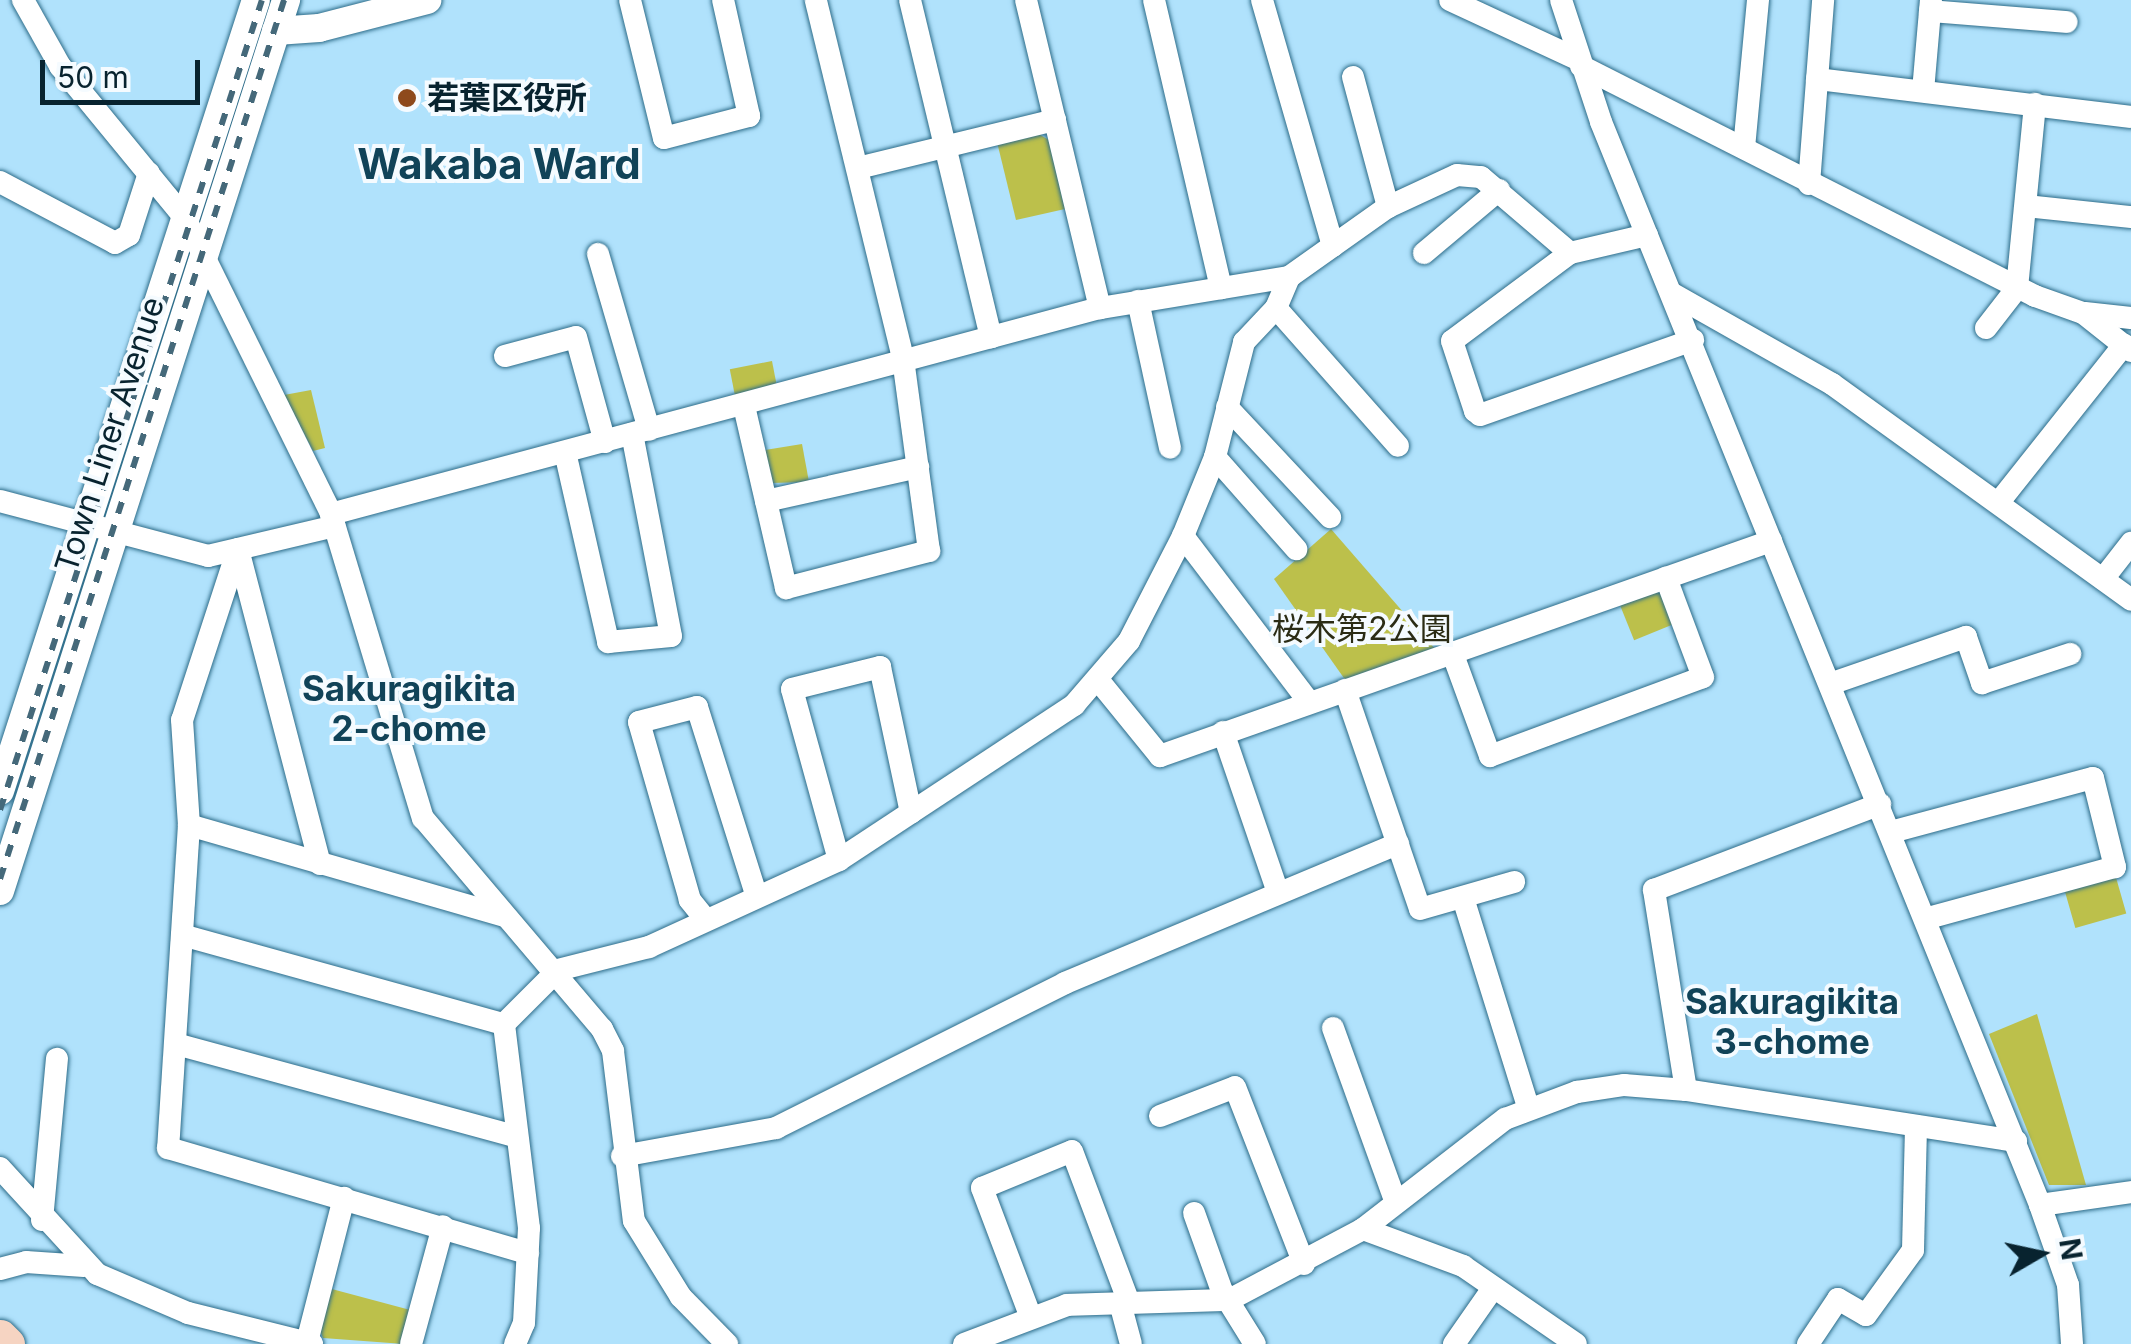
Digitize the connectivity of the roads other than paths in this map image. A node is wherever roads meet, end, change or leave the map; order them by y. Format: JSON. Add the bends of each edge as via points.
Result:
{"nodes":[{"id":1,"x":23,"y":0,"type":"edge"},
{"id":2,"x":256,"y":0,"type":"edge"},
{"id":3,"x":286,"y":0,"type":"edge"},
{"id":4,"x":427,"y":0,"type":"edge"},
{"id":5,"x":630,"y":0,"type":"edge"},
{"id":6,"x":723,"y":0,"type":"edge"},
{"id":7,"x":816,"y":0,"type":"edge"},
{"id":8,"x":910,"y":0,"type":"edge"},
{"id":9,"x":1026,"y":0,"type":"edge"},
{"id":10,"x":1154,"y":0,"type":"edge"},
{"id":11,"x":1262,"y":0,"type":"edge"},
{"id":12,"x":1450,"y":0,"type":"edge"},
{"id":13,"x":1561,"y":0,"type":"edge"},
{"id":14,"x":1758,"y":0,"type":"edge"},
{"id":15,"x":1823,"y":0,"type":"edge"},
{"id":16,"x":1930,"y":6,"type":"edge"},
{"id":17,"x":2068,"y":22,"type":"dead end"},
{"id":18,"x":276,"y":30,"type":"junction"},
{"id":19,"x":1580,"y":62,"type":"junction"},
{"id":20,"x":1353,"y":77,"type":"dead end"},
{"id":21,"x":1817,"y":79,"type":"junction"},
{"id":22,"x":1923,"y":91,"type":"junction"},
{"id":23,"x":2035,"y":104,"type":"junction"},
{"id":24,"x":2131,"y":118,"type":"edge"},
{"id":25,"x":1055,"y":120,"type":"junction"},
{"id":26,"x":946,"y":146,"type":"junction"},
{"id":27,"x":1744,"y":148,"type":"junction"},
{"id":28,"x":858,"y":168,"type":"junction"},
{"id":29,"x":149,"y":173,"type":"junction"},
{"id":30,"x":0,"y":182,"type":"edge"},
{"id":31,"x":1809,"y":184,"type":"junction"},
{"id":32,"x":1500,"y":190,"type":"junction"},
{"id":33,"x":2026,"y":206,"type":"junction"},
{"id":34,"x":1388,"y":207,"type":"junction"},
{"id":35,"x":2131,"y":217,"type":"edge"},
{"id":36,"x":185,"y":218,"type":"junction"},
{"id":37,"x":1647,"y":235,"type":"junction"},
{"id":38,"x":1333,"y":246,"type":"junction"},
{"id":39,"x":1570,"y":252,"type":"junction"},
{"id":40,"x":1424,"y":253,"type":"dead end"},
{"id":41,"x":598,"y":254,"type":"dead end"},
{"id":42,"x":204,"y":258,"type":"junction"},
{"id":43,"x":1289,"y":276,"type":"junction"},
{"id":44,"x":1221,"y":288,"type":"junction"},
{"id":45,"x":2018,"y":288,"type":"junction"},
{"id":46,"x":1673,"y":294,"type":"junction"},
{"id":47,"x":1138,"y":301,"type":"junction"},
{"id":48,"x":1100,"y":308,"type":"junction"},
{"id":49,"x":1276,"y":308,"type":"junction"},
{"id":50,"x":2083,"y":313,"type":"junction"},
{"id":51,"x":2131,"y":318,"type":"edge"},
{"id":52,"x":1986,"y":328,"type":"dead end"},
{"id":53,"x":991,"y":337,"type":"junction"},
{"id":54,"x":1692,"y":340,"type":"junction"},
{"id":55,"x":2127,"y":348,"type":"edge"},
{"id":56,"x":505,"y":356,"type":"dead end"},
{"id":57,"x":904,"y":358,"type":"junction"},
{"id":58,"x":744,"y":406,"type":"junction"},
{"id":59,"x":1227,"y":407,"type":"junction"},
{"id":60,"x":641,"y":432,"type":"junction"},
{"id":61,"x":605,"y":442,"type":"junction"},
{"id":62,"x":1398,"y":446,"type":"dead end"},
{"id":63,"x":1170,"y":448,"type":"dead end"},
{"id":64,"x":566,"y":452,"type":"junction"},
{"id":65,"x":1215,"y":458,"type":"junction"},
{"id":66,"x":918,"y":467,"type":"junction"},
{"id":67,"x":766,"y":501,"type":"junction"},
{"id":68,"x":0,"y":502,"type":"edge"},
{"id":69,"x":1999,"y":502,"type":"junction"},
{"id":70,"x":1330,"y":517,"type":"dead end"},
{"id":71,"x":333,"y":520,"type":"junction"},
{"id":72,"x":87,"y":522,"type":"junction"},
{"id":73,"x":116,"y":530,"type":"junction"},
{"id":74,"x":1183,"y":536,"type":"junction"},
{"id":75,"x":1770,"y":541,"type":"junction"},
{"id":76,"x":2131,"y":543,"type":"edge"},
{"id":77,"x":238,"y":549,"type":"junction"},
{"id":78,"x":1296,"y":549,"type":"dead end"},
{"id":79,"x":1666,"y":578,"type":"junction"},
{"id":80,"x":2103,"y":579,"type":"junction"},
{"id":81,"x":2131,"y":600,"type":"edge"},
{"id":82,"x":1452,"y":652,"type":"junction"},
{"id":83,"x":2070,"y":654,"type":"dead end"},
{"id":84,"x":1099,"y":681,"type":"junction"},
{"id":85,"x":1830,"y":684,"type":"junction"},
{"id":86,"x":1345,"y":690,"type":"junction"},
{"id":87,"x":1309,"y":702,"type":"junction"},
{"id":88,"x":1224,"y":732,"type":"junction"},
{"id":89,"x":0,"y":791,"type":"edge"},
{"id":90,"x":1880,"y":804,"type":"junction"},
{"id":91,"x":911,"y":812,"type":"junction"},
{"id":92,"x":189,"y":824,"type":"junction"},
{"id":93,"x":1891,"y":832,"type":"junction"},
{"id":94,"x":1398,"y":844,"type":"junction"},
{"id":95,"x":839,"y":860,"type":"junction"},
{"id":96,"x":320,"y":864,"type":"junction"},
{"id":97,"x":1514,"y":882,"type":"dead end"},
{"id":98,"x":0,"y":891,"type":"edge"},
{"id":99,"x":1278,"y":893,"type":"junction"},
{"id":100,"x":756,"y":897,"type":"junction"},
{"id":101,"x":1462,"y":898,"type":"junction"},
{"id":102,"x":504,"y":916,"type":"junction"},
{"id":103,"x":1926,"y":919,"type":"junction"},
{"id":104,"x":706,"y":920,"type":"junction"},
{"id":105,"x":182,"y":935,"type":"junction"},
{"id":106,"x":558,"y":970,"type":"junction"},
{"id":107,"x":504,"y":1024,"type":"junction"},
{"id":108,"x":1333,"y":1028,"type":"dead end"},
{"id":109,"x":176,"y":1044,"type":"junction"},
{"id":110,"x":57,"y":1059,"type":"dead end"},
{"id":111,"x":1686,"y":1090,"type":"junction"},
{"id":112,"x":1528,"y":1107,"type":"junction"},
{"id":113,"x":1160,"y":1116,"type":"dead end"},
{"id":114,"x":1916,"y":1126,"type":"junction"},
{"id":115,"x":514,"y":1136,"type":"junction"},
{"id":116,"x":2016,"y":1141,"type":"junction"},
{"id":117,"x":622,"y":1156,"type":"junction"},
{"id":118,"x":0,"y":1168,"type":"edge"},
{"id":119,"x":2131,"y":1192,"type":"edge"},
{"id":120,"x":344,"y":1198,"type":"junction"},
{"id":121,"x":1395,"y":1200,"type":"junction"},
{"id":122,"x":2040,"y":1205,"type":"junction"},
{"id":123,"x":1194,"y":1213,"type":"dead end"},
{"id":124,"x":42,"y":1220,"type":"junction"},
{"id":125,"x":443,"y":1226,"type":"junction"},
{"id":126,"x":1363,"y":1229,"type":"junction"},
{"id":127,"x":528,"y":1253,"type":"junction"},
{"id":128,"x":1304,"y":1264,"type":"junction"},
{"id":129,"x":84,"y":1266,"type":"junction"},
{"id":130,"x":0,"y":1269,"type":"edge"},
{"id":131,"x":1493,"y":1288,"type":"junction"},
{"id":132,"x":1229,"y":1300,"type":"junction"},
{"id":133,"x":1125,"y":1303,"type":"junction"},
{"id":134,"x":1030,"y":1315,"type":"junction"},
{"id":135,"x":0,"y":1336,"type":"edge"},
{"id":136,"x":310,"y":1343,"type":"edge"},
{"id":137,"x":7,"y":1344,"type":"edge"},
{"id":138,"x":411,"y":1344,"type":"edge"},
{"id":139,"x":515,"y":1344,"type":"edge"},
{"id":140,"x":727,"y":1344,"type":"edge"},
{"id":141,"x":964,"y":1344,"type":"edge"},
{"id":142,"x":1131,"y":1344,"type":"edge"},
{"id":143,"x":1255,"y":1344,"type":"edge"},
{"id":144,"x":1454,"y":1344,"type":"edge"},
{"id":145,"x":1576,"y":1344,"type":"edge"},
{"id":146,"x":1808,"y":1344,"type":"edge"},
{"id":147,"x":2072,"y":1344,"type":"edge"}],
"edges":[{"from":1,"to":29,"type":"street","via":[[60,66]]},
{"from":2,"to":36,"type":"street","name":"Town Liner Avenue"},
{"from":3,"to":18,"type":"street","name":"Town Liner Avenue"},
{"from":4,"to":18,"type":"street","via":[[319,28]]},
{"from":5,"to":6,"type":"street","via":[[664,138],[749,116]]},
{"from":7,"to":28,"type":"street"},
{"from":8,"to":26,"type":"street"},
{"from":9,"to":25,"type":"street"},
{"from":10,"to":44,"type":"street"},
{"from":11,"to":38,"type":"street"},
{"from":12,"to":19,"type":"street"},
{"from":13,"to":19,"type":"street"},
{"from":14,"to":27,"type":"street"},
{"from":15,"to":21,"type":"street"},
{"from":16,"to":17,"type":"street"},
{"from":16,"to":22,"type":"street"},
{"from":18,"to":42,"type":"street","name":"Town Liner Avenue"},
{"from":19,"to":27,"type":"street"},
{"from":19,"to":37,"type":"street"},
{"from":20,"to":34,"type":"street"},
{"from":21,"to":22,"type":"street"},
{"from":21,"to":31,"type":"street"},
{"from":22,"to":23,"type":"street"},
{"from":23,"to":24,"type":"street"},
{"from":23,"to":33,"type":"street"},
{"from":25,"to":26,"type":"street"},
{"from":25,"to":48,"type":"street"},
{"from":26,"to":28,"type":"street"},
{"from":26,"to":53,"type":"street"},
{"from":27,"to":31,"type":"street"},
{"from":28,"to":57,"type":"street"},
{"from":29,"to":30,"type":"street","via":[[128,234],[115,243]]},
{"from":29,"to":36,"type":"street"},
{"from":31,"to":45,"type":"street"},
{"from":32,"to":34,"type":"street","via":[[1481,176],[1457,175]]},
{"from":32,"to":39,"type":"street"},
{"from":32,"to":40,"type":"street"},
{"from":33,"to":35,"type":"street"},
{"from":33,"to":45,"type":"street"},
{"from":34,"to":38,"type":"street"},
{"from":36,"to":42,"type":"street"},
{"from":36,"to":72,"type":"street","name":"Town Liner Avenue"},
{"from":37,"to":39,"type":"street"},
{"from":37,"to":46,"type":"street"},
{"from":38,"to":43,"type":"street"},
{"from":39,"to":54,"type":"street","via":[[1452,341],[1480,415]]},
{"from":41,"to":60,"type":"street"},
{"from":42,"to":71,"type":"street"},
{"from":42,"to":73,"type":"street","name":"Town Liner Avenue"},
{"from":43,"to":44,"type":"street"},
{"from":43,"to":49,"type":"street"},
{"from":44,"to":47,"type":"street"},
{"from":45,"to":50,"type":"street"},
{"from":45,"to":52,"type":"street"},
{"from":46,"to":54,"type":"street"},
{"from":46,"to":69,"type":"street","via":[[1832,384]]},
{"from":47,"to":48,"type":"street"},
{"from":47,"to":63,"type":"street"},
{"from":48,"to":53,"type":"street"},
{"from":49,"to":59,"type":"street","via":[[1244,342]]},
{"from":49,"to":62,"type":"street"},
{"from":50,"to":51,"type":"street"},
{"from":50,"to":55,"type":"street"},
{"from":53,"to":57,"type":"street"},
{"from":54,"to":75,"type":"street"},
{"from":55,"to":69,"type":"street"},
{"from":56,"to":61,"type":"street","via":[[576,338]]},
{"from":57,"to":58,"type":"street"},
{"from":57,"to":66,"type":"street"},
{"from":58,"to":60,"type":"street"},
{"from":58,"to":67,"type":"street"},
{"from":59,"to":65,"type":"street"},
{"from":59,"to":70,"type":"street"},
{"from":60,"to":61,"type":"street"},
{"from":60,"to":64,"type":"street","via":[[672,636],[608,642]]},
{"from":61,"to":64,"type":"street"},
{"from":64,"to":71,"type":"street"},
{"from":65,"to":74,"type":"street"},
{"from":65,"to":78,"type":"street"},
{"from":66,"to":67,"type":"street"},
{"from":66,"to":67,"type":"street","via":[[929,551],[786,588]]},
{"from":68,"to":72,"type":"street"},
{"from":69,"to":80,"type":"street"},
{"from":71,"to":77,"type":"street"},
{"from":71,"to":102,"type":"street","via":[[414,798]]},
{"from":72,"to":73,"type":"street"},
{"from":72,"to":89,"type":"street","name":"Town Liner Avenue"},
{"from":73,"to":77,"type":"street","via":[[208,556]]},
{"from":73,"to":98,"type":"street","name":"Town Liner Avenue"},
{"from":74,"to":84,"type":"street","via":[[1130,641]]},
{"from":74,"to":87,"type":"street"},
{"from":75,"to":79,"type":"street"},
{"from":75,"to":85,"type":"street"},
{"from":76,"to":80,"type":"street"},
{"from":77,"to":92,"type":"street","via":[[182,720]]},
{"from":77,"to":96,"type":"street"},
{"from":79,"to":82,"type":"street"},
{"from":79,"to":82,"type":"street","via":[[1703,677],[1490,756]]},
{"from":80,"to":81,"type":"street"},
{"from":82,"to":86,"type":"street"},
{"from":83,"to":85,"type":"street","via":[[1982,683],[1966,637]]},
{"from":84,"to":88,"type":"street","via":[[1160,756]]},
{"from":84,"to":91,"type":"street","via":[[1036,733]]},
{"from":85,"to":90,"type":"street"},
{"from":86,"to":87,"type":"street"},
{"from":86,"to":94,"type":"street"},
{"from":87,"to":88,"type":"street"},
{"from":88,"to":99,"type":"street"},
{"from":90,"to":93,"type":"street"},
{"from":90,"to":111,"type":"street","via":[[1654,890]]},
{"from":91,"to":95,"type":"street"},
{"from":91,"to":95,"type":"street","via":[[880,667],[792,689]]},
{"from":92,"to":96,"type":"street"},
{"from":92,"to":105,"type":"street"},
{"from":93,"to":103,"type":"street"},
{"from":93,"to":103,"type":"street","via":[[2093,778],[2116,868]]},
{"from":94,"to":99,"type":"street"},
{"from":94,"to":101,"type":"street","via":[[1420,909]]},
{"from":95,"to":100,"type":"street"},
{"from":96,"to":102,"type":"street"},
{"from":97,"to":101,"type":"street"},
{"from":99,"to":117,"type":"street","via":[[1065,983],[776,1128]]},
{"from":100,"to":104,"type":"street"},
{"from":100,"to":104,"type":"street","via":[[698,707],[639,722],[690,900]]},
{"from":101,"to":112,"type":"street"},
{"from":102,"to":106,"type":"street"},
{"from":103,"to":116,"type":"street"},
{"from":104,"to":106,"type":"street","via":[[649,947]]},
{"from":105,"to":107,"type":"street"},
{"from":105,"to":109,"type":"street"},
{"from":106,"to":107,"type":"street"},
{"from":106,"to":117,"type":"street","via":[[613,1051]]},
{"from":107,"to":115,"type":"street"},
{"from":108,"to":121,"type":"street"},
{"from":109,"to":115,"type":"street"},
{"from":109,"to":120,"type":"street","via":[[168,1148]]},
{"from":110,"to":124,"type":"street"},
{"from":111,"to":112,"type":"street","via":[[1624,1084]]},
{"from":111,"to":114,"type":"street"},
{"from":112,"to":121,"type":"street","via":[[1479,1135]]},
{"from":113,"to":128,"type":"street","via":[[1235,1087]]},
{"from":114,"to":116,"type":"street"},
{"from":114,"to":146,"type":"street","via":[[1913,1250],[1866,1315],[1838,1299]]},
{"from":115,"to":127,"type":"street"},
{"from":116,"to":122,"type":"street"},
{"from":117,"to":140,"type":"street","via":[[634,1221],[681,1296]]},
{"from":118,"to":124,"type":"street"},
{"from":119,"to":122,"type":"street"},
{"from":120,"to":125,"type":"street"},
{"from":120,"to":136,"type":"street"},
{"from":121,"to":126,"type":"street"},
{"from":122,"to":147,"type":"street","via":[[2068,1285]]},
{"from":123,"to":132,"type":"street"},
{"from":124,"to":129,"type":"street"},
{"from":125,"to":127,"type":"street"},
{"from":125,"to":138,"type":"street"},
{"from":126,"to":128,"type":"street"},
{"from":126,"to":131,"type":"street","via":[[1463,1266]]},
{"from":127,"to":139,"type":"street","via":[[524,1323]]},
{"from":128,"to":132,"type":"street"},
{"from":129,"to":130,"type":"street","via":[[26,1262]]},
{"from":129,"to":136,"type":"street","via":[[188,1312]]},
{"from":131,"to":144,"type":"street"},
{"from":131,"to":145,"type":"street"},
{"from":132,"to":133,"type":"street"},
{"from":132,"to":143,"type":"street"},
{"from":133,"to":134,"type":"street"},
{"from":133,"to":134,"type":"street","via":[[1072,1151],[982,1188]]},
{"from":133,"to":142,"type":"street"},
{"from":134,"to":141,"type":"street"},
{"from":135,"to":137,"type":"highway"}]}
